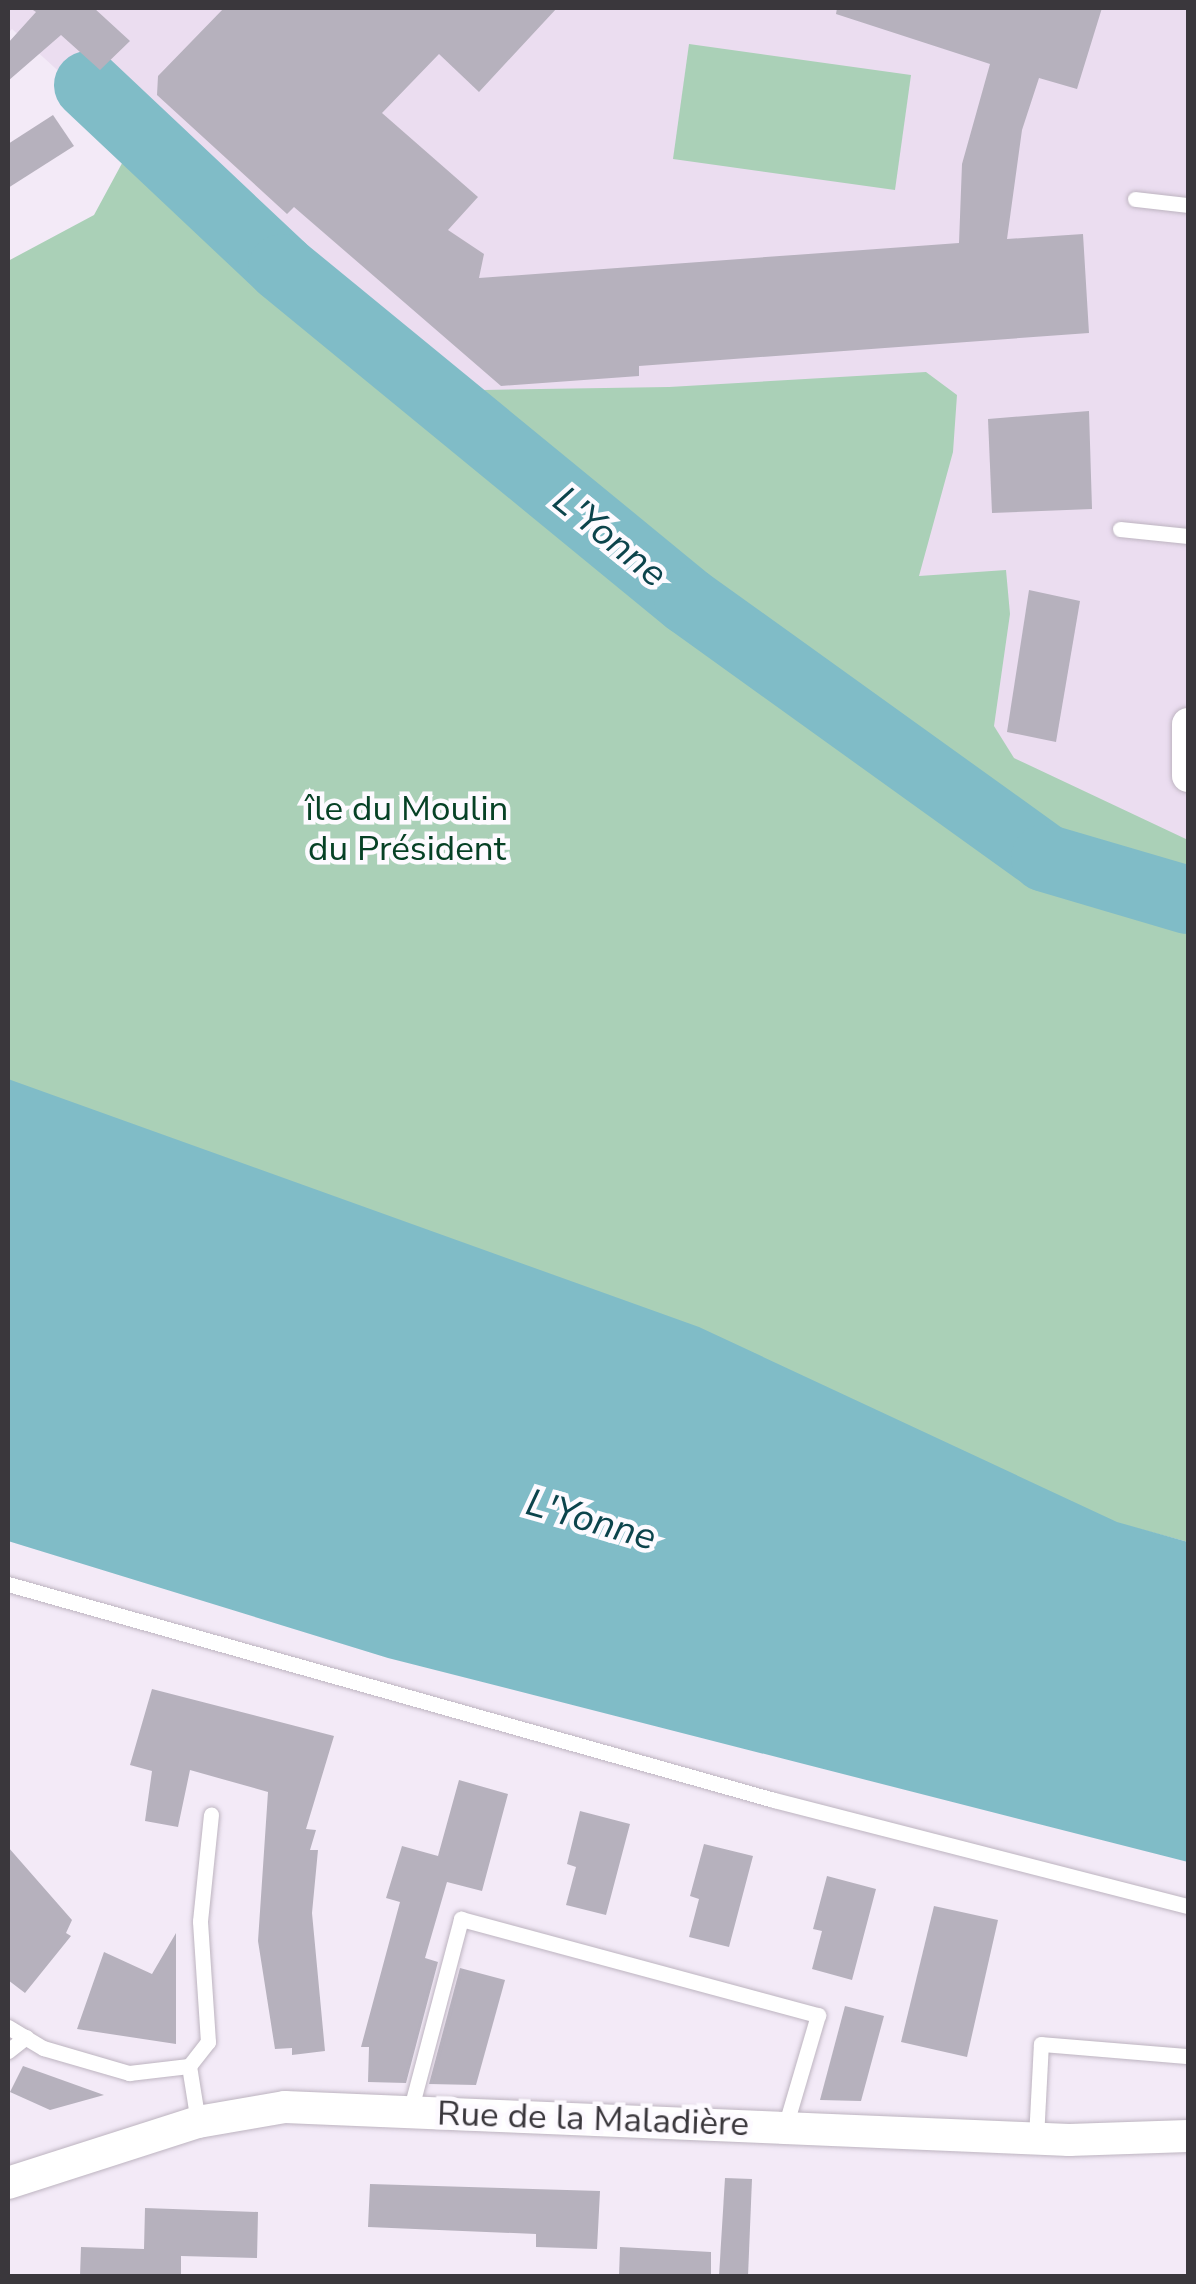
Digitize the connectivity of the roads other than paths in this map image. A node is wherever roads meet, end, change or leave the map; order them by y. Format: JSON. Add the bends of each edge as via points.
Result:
{"nodes":[{"id":1,"x":1136,"y":199,"type":"dead end"},
{"id":2,"x":1188,"y":205,"type":"edge"},
{"id":3,"x":1120,"y":529,"type":"dead end"},
{"id":4,"x":1188,"y":536,"type":"edge"},
{"id":5,"x":1188,"y":724,"type":"edge"},
{"id":6,"x":1188,"y":776,"type":"edge"},
{"id":7,"x":8,"y":1584,"type":"edge"},
{"id":8,"x":211,"y":1816,"type":"dead end"},
{"id":9,"x":1188,"y":1906,"type":"edge"},
{"id":10,"x":8,"y":2027,"type":"edge"},
{"id":11,"x":26,"y":2037,"type":"junction"},
{"id":12,"x":8,"y":2051,"type":"edge"},
{"id":13,"x":1188,"y":2056,"type":"edge"},
{"id":14,"x":189,"y":2066,"type":"junction"},
{"id":15,"x":410,"y":2112,"type":"junction"},
{"id":16,"x":198,"y":2122,"type":"junction"},
{"id":17,"x":785,"y":2126,"type":"junction"},
{"id":18,"x":1188,"y":2136,"type":"edge"},
{"id":19,"x":1036,"y":2138,"type":"junction"},
{"id":20,"x":8,"y":2183,"type":"edge"}],
"edges":[{"from":1,"to":2,"type":"lane"},
{"from":3,"to":4,"type":"lane"},
{"from":5,"to":6,"type":"street"},
{"from":7,"to":9,"type":"lane","via":[[774,1800]]},
{"from":8,"to":14,"type":"lane","via":[[200,1921],[208,2042]]},
{"from":10,"to":11,"type":"lane"},
{"from":11,"to":12,"type":"lane"},
{"from":11,"to":14,"type":"lane","via":[[129,2073]]},
{"from":13,"to":19,"type":"lane","via":[[1041,2044]]},
{"from":14,"to":16,"type":"lane"},
{"from":15,"to":16,"type":"street","name":"Rue de la Maladière","via":[[286,2107]]},
{"from":15,"to":17,"type":"street","name":"Rue de la Maladière"},
{"from":15,"to":17,"type":"lane","via":[[461,1919],[818,2015]]},
{"from":16,"to":20,"type":"street","name":"Rue de la Maladière"},
{"from":17,"to":19,"type":"street","name":"Rue de la Maladière"},
{"from":18,"to":19,"type":"street","name":"Rue de la Maladière"}]}
